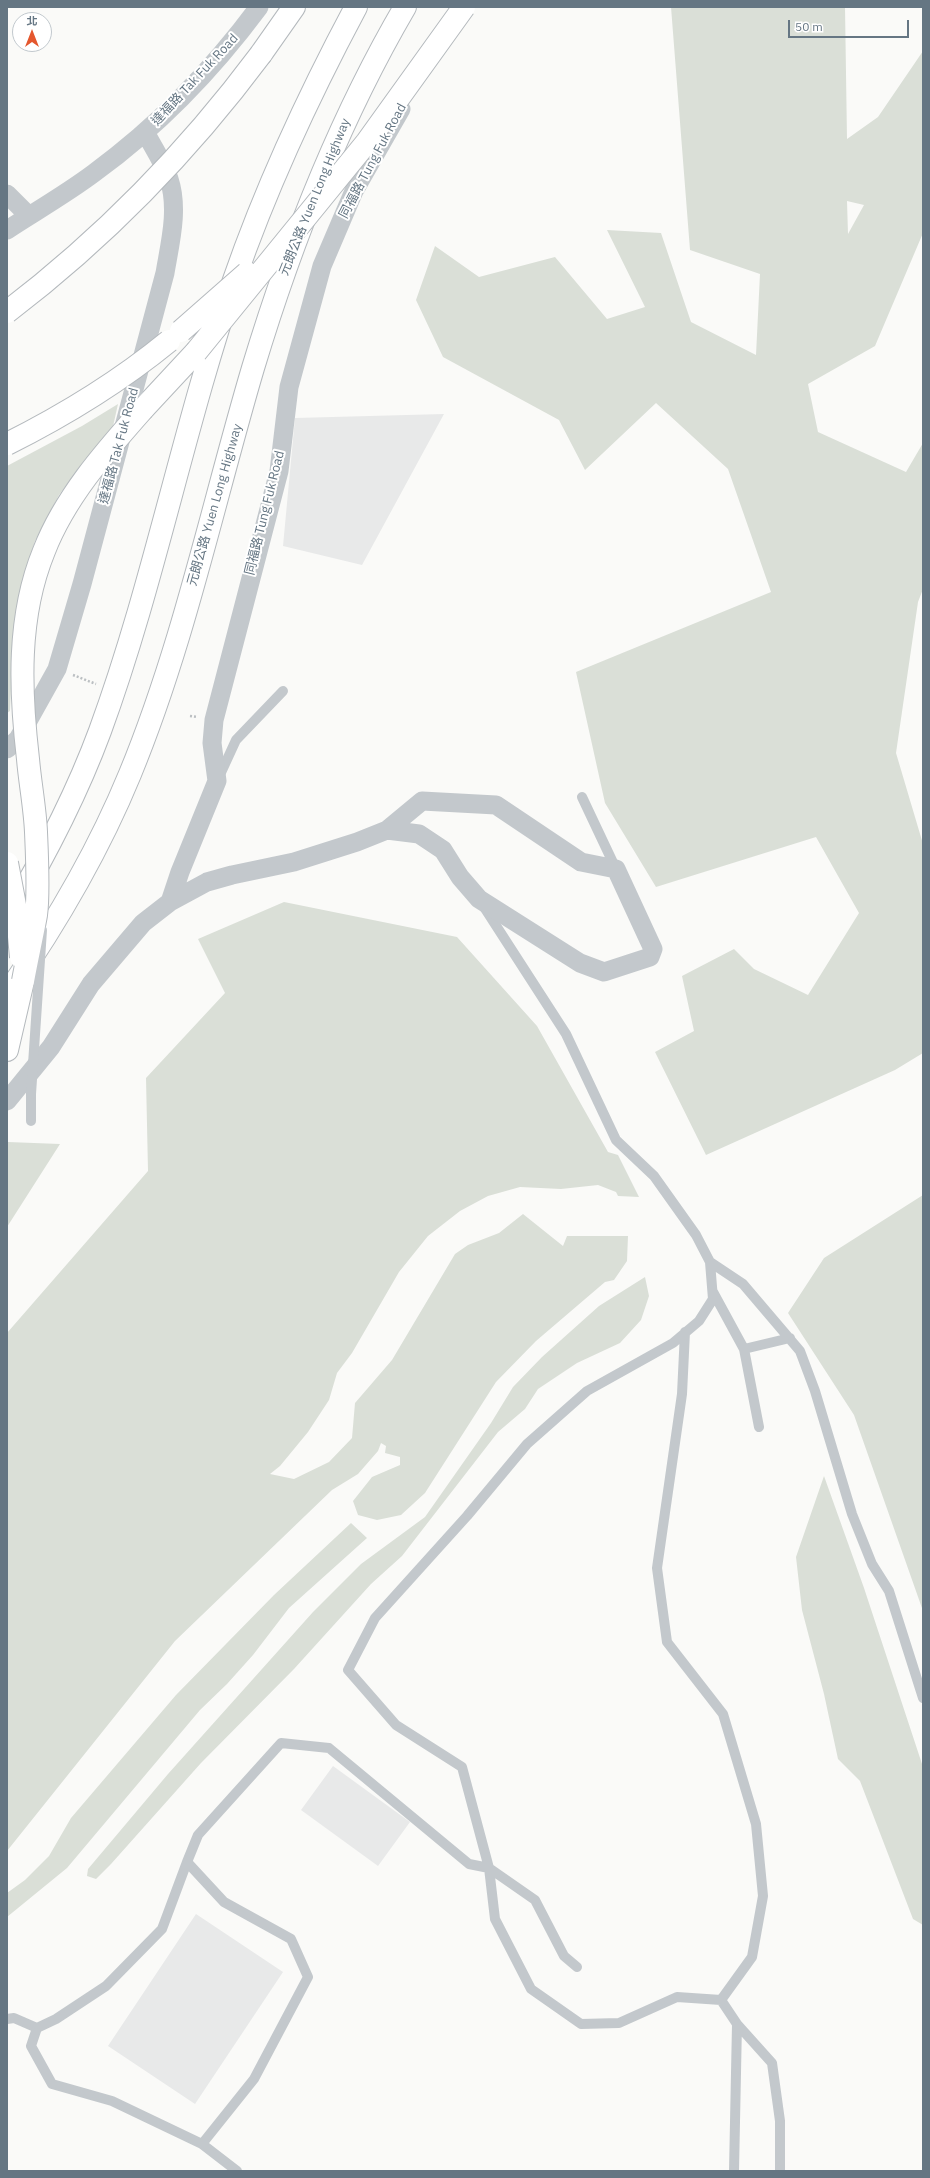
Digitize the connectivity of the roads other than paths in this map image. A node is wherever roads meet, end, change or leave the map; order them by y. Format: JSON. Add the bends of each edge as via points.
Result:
{"nodes":[{"id":1,"x":259,"y":7,"type":"edge"},
{"id":2,"x":294,"y":7,"type":"edge"},
{"id":3,"x":356,"y":7,"type":"edge"},
{"id":4,"x":405,"y":7,"type":"edge"},
{"id":5,"x":459,"y":7,"type":"edge"},
{"id":6,"x":464,"y":7,"type":"edge"},
{"id":7,"x":145,"y":132,"type":"junction"},
{"id":8,"x":7,"y":194,"type":"edge"},
{"id":9,"x":29,"y":216,"type":"junction"},
{"id":10,"x":7,"y":230,"type":"edge"},
{"id":11,"x":287,"y":238,"type":"junction"},
{"id":12,"x":7,"y":312,"type":"edge"},
{"id":13,"x":7,"y":444,"type":"edge"},
{"id":14,"x":283,"y":691,"type":"dead end"},
{"id":15,"x":7,"y":749,"type":"edge"},
{"id":16,"x":217,"y":781,"type":"junction"},
{"id":17,"x":582,"y":797,"type":"dead end"},
{"id":18,"x":387,"y":830,"type":"junction"},
{"id":19,"x":36,"y":832,"type":"junction"},
{"id":20,"x":7,"y":863,"type":"edge"},
{"id":21,"x":616,"y":869,"type":"junction"},
{"id":22,"x":479,"y":899,"type":"junction"},
{"id":23,"x":170,"y":902,"type":"junction"},
{"id":24,"x":7,"y":919,"type":"edge"},
{"id":25,"x":15,"y":988,"type":"edge"},
{"id":26,"x":7,"y":1050,"type":"edge"},
{"id":27,"x":7,"y":1101,"type":"edge"},
{"id":28,"x":32,"y":1121,"type":"dead end"},
{"id":29,"x":710,"y":1262,"type":"junction"},
{"id":30,"x":713,"y":1291,"type":"junction"},
{"id":31,"x":685,"y":1332,"type":"junction"},
{"id":32,"x":790,"y":1338,"type":"junction"},
{"id":33,"x":744,"y":1350,"type":"junction"},
{"id":34,"x":758,"y":1426,"type":"dead end"},
{"id":35,"x":923,"y":1698,"type":"edge"},
{"id":36,"x":187,"y":1862,"type":"junction"},
{"id":37,"x":489,"y":1868,"type":"junction"},
{"id":38,"x":577,"y":1967,"type":"dead end"},
{"id":39,"x":721,"y":2000,"type":"junction"},
{"id":40,"x":7,"y":2019,"type":"edge"},
{"id":41,"x":737,"y":2024,"type":"junction"},
{"id":42,"x":37,"y":2028,"type":"junction"},
{"id":43,"x":202,"y":2144,"type":"junction"},
{"id":44,"x":236,"y":2171,"type":"edge"},
{"id":45,"x":734,"y":2171,"type":"edge"},
{"id":46,"x":780,"y":2171,"type":"edge"}],
"edges":[{"from":1,"to":7,"type":"street","name":"達福路 Tak Fuk Road","via":[[229,48]]},
{"from":2,"to":12,"type":"highway","bridge":true,"via":[[214,115],[142,194],[62,268]]},
{"from":3,"to":24,"type":"highway","via":[[296,126],[234,281],[210,357],[130,644],[99,732],[55,831]]},
{"from":4,"to":25,"type":"highway","name":"元朗公路 Yuen Long Highway","via":[[336,140],[298,232],[253,368],[176,640],[129,776],[90,859]]},
{"from":5,"to":16,"type":"street","name":"同福路 Tung Fuk Road","via":[[354,191],[322,266],[288,387],[279,471],[214,720],[212,743]]},
{"from":6,"to":11,"type":"highway","bridge":true,"via":[[367,142]]},
{"from":7,"to":9,"type":"street","name":"達福路 Tak Fuk Road","via":[[94,174]]},
{"from":7,"to":15,"type":"street","name":"達福路 Tak Fuk Road","via":[[169,178],[173,202],[172,232],[165,273],[57,669],[18,739]]},
{"from":8,"to":9,"type":"street"},
{"from":9,"to":10,"type":"street","name":"達福路 Tak Fuk Road"},
{"from":11,"to":13,"type":"highway","bridge":true,"via":[[132,371]]},
{"from":11,"to":19,"type":"highway","bridge":true,"via":[[196,352],[143,409],[91,471],[63,514],[44,551],[27,608],[22,653],[26,748]]},
{"from":14,"to":16,"type":"lane","via":[[236,740]]},
{"from":16,"to":23,"type":"street","name":"同福路 Tung Fuk Road"},
{"from":17,"to":21,"type":"lane"},
{"from":18,"to":21,"type":"street","via":[[422,801],[496,805],[581,862]]},
{"from":18,"to":22,"type":"street","via":[[419,834],[443,850],[460,877]]},
{"from":18,"to":23,"type":"street","via":[[294,862],[207,882]]},
{"from":19,"to":25,"type":"highway","bridge":true,"via":[[36,913]]},
{"from":19,"to":28,"type":"lane","bridge":true,"via":[[43,915]]},
{"from":20,"to":25,"type":"highway","bridge":true,"via":[[17,916]]},
{"from":21,"to":22,"type":"street","via":[[653,949],[650,957],[604,972],[580,963]]},
{"from":22,"to":29,"type":"lane","via":[[566,1034],[616,1140],[654,1176],[696,1235]]},
{"from":23,"to":27,"type":"street","via":[[143,923],[91,984],[51,1047]]},
{"from":25,"to":26,"type":"highway"},
{"from":29,"to":30,"type":"lane"},
{"from":29,"to":32,"type":"lane","via":[[743,1284]]},
{"from":30,"to":31,"type":"lane","via":[[714,1299],[699,1321]]},
{"from":30,"to":33,"type":"lane"},
{"from":31,"to":37,"type":"lane","via":[[673,1343],[587,1391],[527,1444],[467,1516],[375,1618],[348,1670],[396,1725],[462,1767]]},
{"from":31,"to":39,"type":"lane","via":[[682,1394],[657,1568],[667,1642],[723,1714],[756,1824],[764,1896],[752,1957]]},
{"from":32,"to":33,"type":"lane"},
{"from":32,"to":35,"type":"lane","via":[[800,1351],[815,1391],[852,1514],[872,1564],[889,1591]]},
{"from":33,"to":34,"type":"lane"},
{"from":36,"to":37,"type":"lane","via":[[198,1835],[281,1743],[329,1748],[469,1864]]},
{"from":36,"to":42,"type":"lane","via":[[162,1929],[106,1986],[56,2019]]},
{"from":36,"to":43,"type":"lane","via":[[224,1902],[291,1939],[308,1977],[254,2079]]},
{"from":37,"to":38,"type":"lane","via":[[535,1900],[564,1956]]},
{"from":37,"to":39,"type":"lane","via":[[495,1919],[531,1989],[581,2024],[619,2023],[677,1997]]},
{"from":39,"to":41,"type":"lane"},
{"from":40,"to":42,"type":"lane","via":[[14,2018]]},
{"from":41,"to":45,"type":"lane"},
{"from":41,"to":46,"type":"lane","via":[[772,2063],[780,2121]]},
{"from":42,"to":43,"type":"lane","via":[[32,2046],[52,2084],[112,2101]]},
{"from":43,"to":44,"type":"lane"}]}
